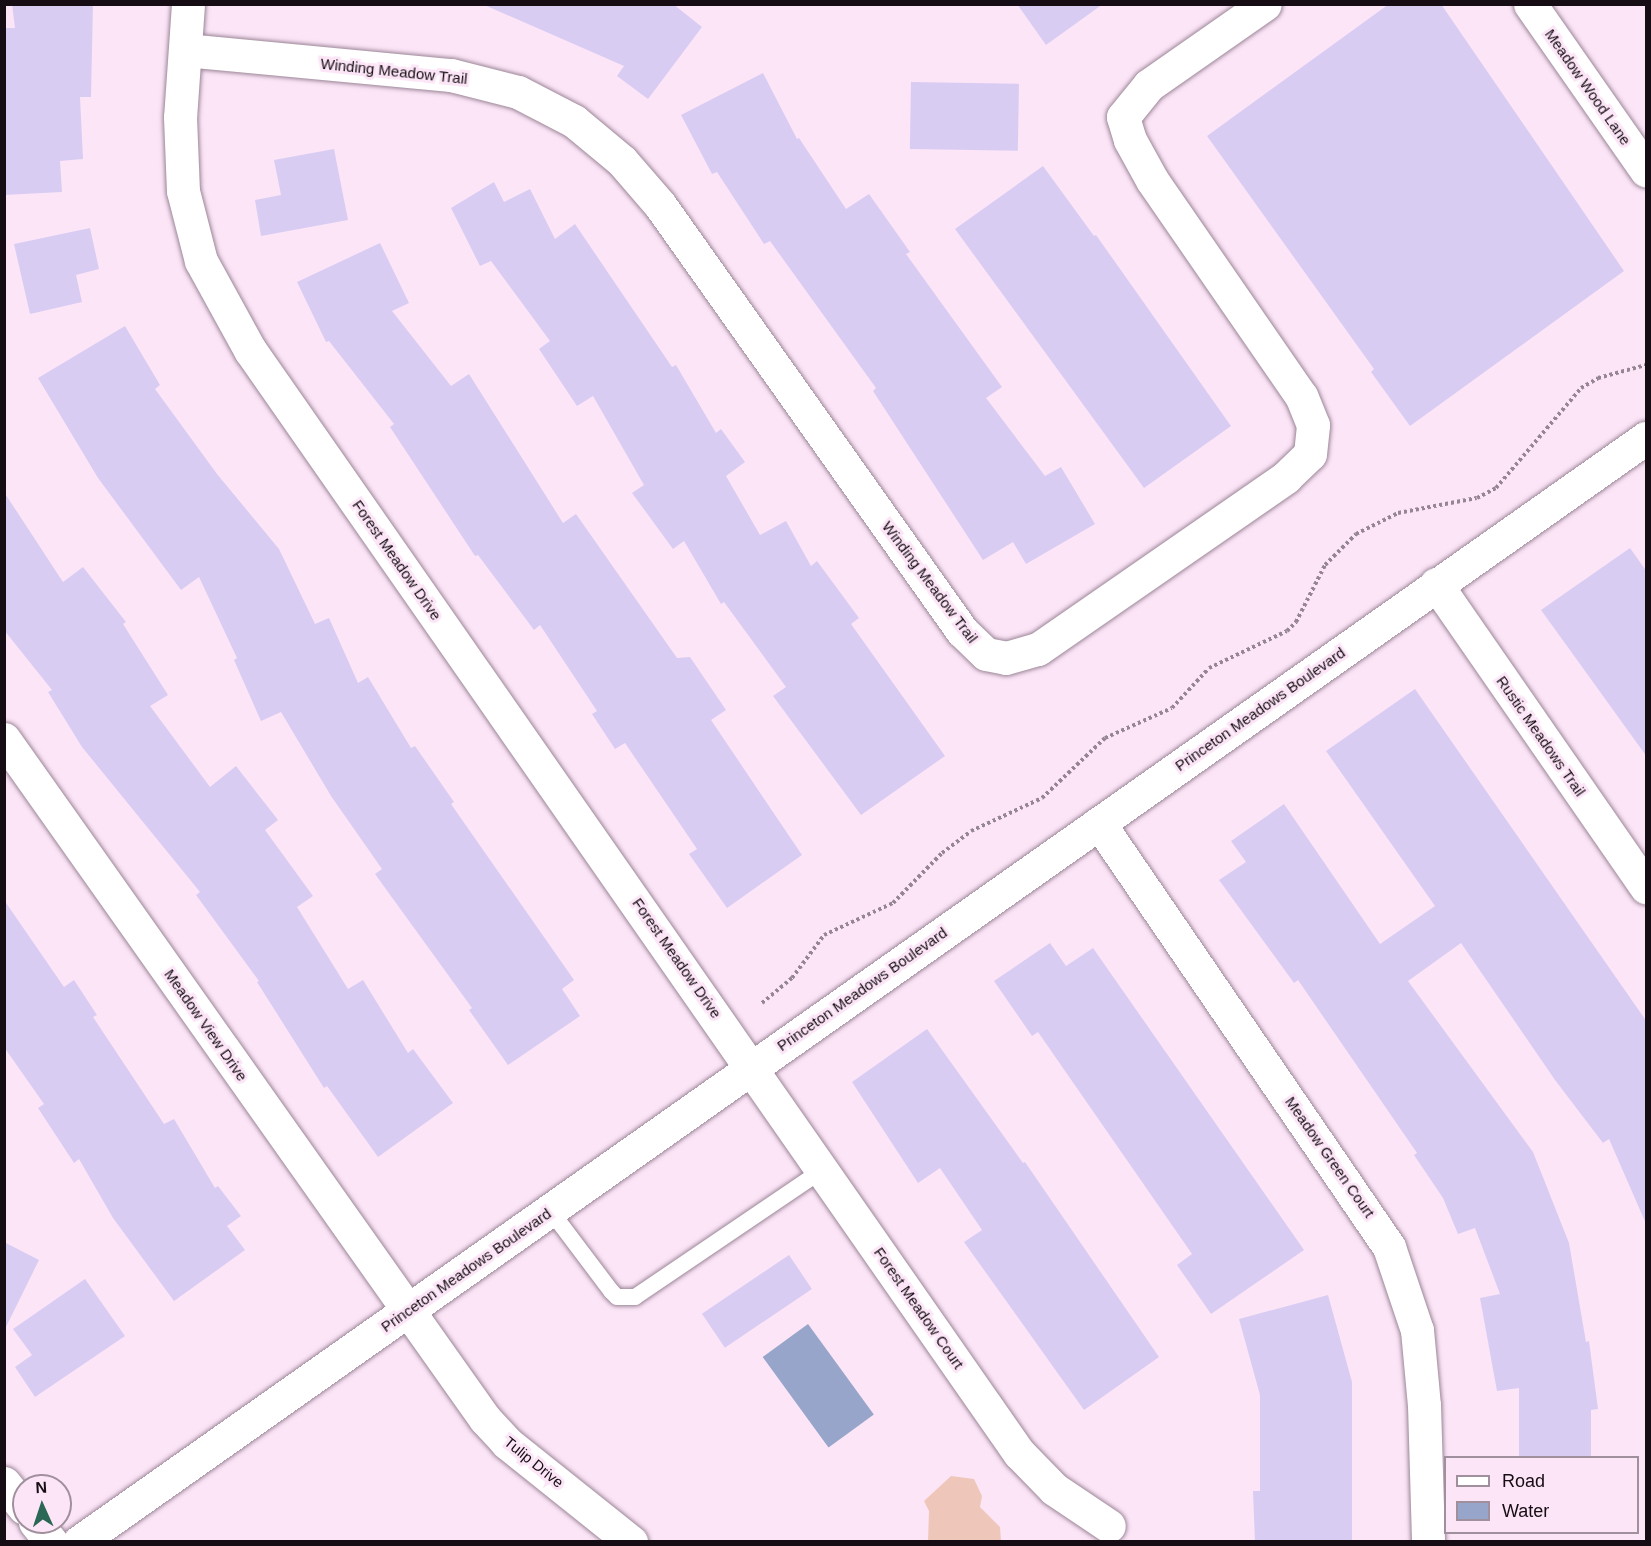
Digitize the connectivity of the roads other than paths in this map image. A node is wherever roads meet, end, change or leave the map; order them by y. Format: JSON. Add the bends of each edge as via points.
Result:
{"nodes":[{"id":1,"x":188,"y":4,"type":"edge"},
{"id":2,"x":1266,"y":4,"type":"edge"},
{"id":3,"x":1530,"y":4,"type":"edge"},
{"id":4,"x":185,"y":50,"type":"junction"},
{"id":5,"x":1647,"y":170,"type":"edge"},
{"id":6,"x":1647,"y":438,"type":"edge"},
{"id":7,"x":1436,"y":584,"type":"junction"},
{"id":8,"x":7,"y":749,"type":"edge"},
{"id":9,"x":1099,"y":823,"type":"junction"},
{"id":10,"x":1647,"y":887,"type":"edge"},
{"id":11,"x":753,"y":1066,"type":"junction"},
{"id":12,"x":824,"y":1169,"type":"junction"},
{"id":13,"x":550,"y":1210,"type":"junction"},
{"id":14,"x":408,"y":1311,"type":"junction"},
{"id":15,"x":1109,"y":1526,"type":"dead end"},
{"id":16,"x":79,"y":1542,"type":"edge"},
{"id":17,"x":631,"y":1542,"type":"edge"},
{"id":18,"x":1428,"y":1542,"type":"edge"}],
"edges":[{"from":1,"to":4,"type":"street","name":"Forest Meadow Drive"},
{"from":2,"to":4,"type":"street","name":"Winding Meadow Trail","via":[[1149,85],[1123,117],[1130,140],[1152,180],[1300,396],[1313,425],[1310,454],[1286,477],[1038,649],[1006,658],[986,654],[962,631],[660,205],[622,161],[574,121],[518,92],[478,80],[424,71]]},
{"from":3,"to":5,"type":"street","name":"Meadow Wood Lane"},
{"from":4,"to":11,"type":"street","name":"Forest Meadow Drive","via":[[180,117],[183,191],[201,261],[215,291],[256,360]]},
{"from":6,"to":7,"type":"street","name":"Princeton Meadows Boulevard"},
{"from":7,"to":9,"type":"street","name":"Princeton Meadows Boulevard"},
{"from":7,"to":10,"type":"street","name":"Rustic Meadows Trail"},
{"from":8,"to":14,"type":"street","name":"Meadow View Drive"},
{"from":9,"to":11,"type":"street","name":"Princeton Meadows Boulevard"},
{"from":9,"to":18,"type":"street","name":"Meadow Green Court","via":[[1389,1246],[1417,1330],[1424,1405]]},
{"from":11,"to":12,"type":"street","name":"Forest Meadow Court"},
{"from":11,"to":13,"type":"street","name":"Princeton Meadows Boulevard"},
{"from":12,"to":13,"type":"lane","via":[[635,1298],[617,1297],[610,1291]]},
{"from":12,"to":15,"type":"street","name":"Forest Meadow Court","via":[[1019,1453],[1054,1489]]},
{"from":13,"to":14,"type":"street","name":"Princeton Meadows Boulevard"},
{"from":14,"to":16,"type":"street","name":"Princeton Meadows Boulevard"},
{"from":14,"to":17,"type":"street","name":"Tulip Drive","via":[[485,1419],[507,1443]]}]}
